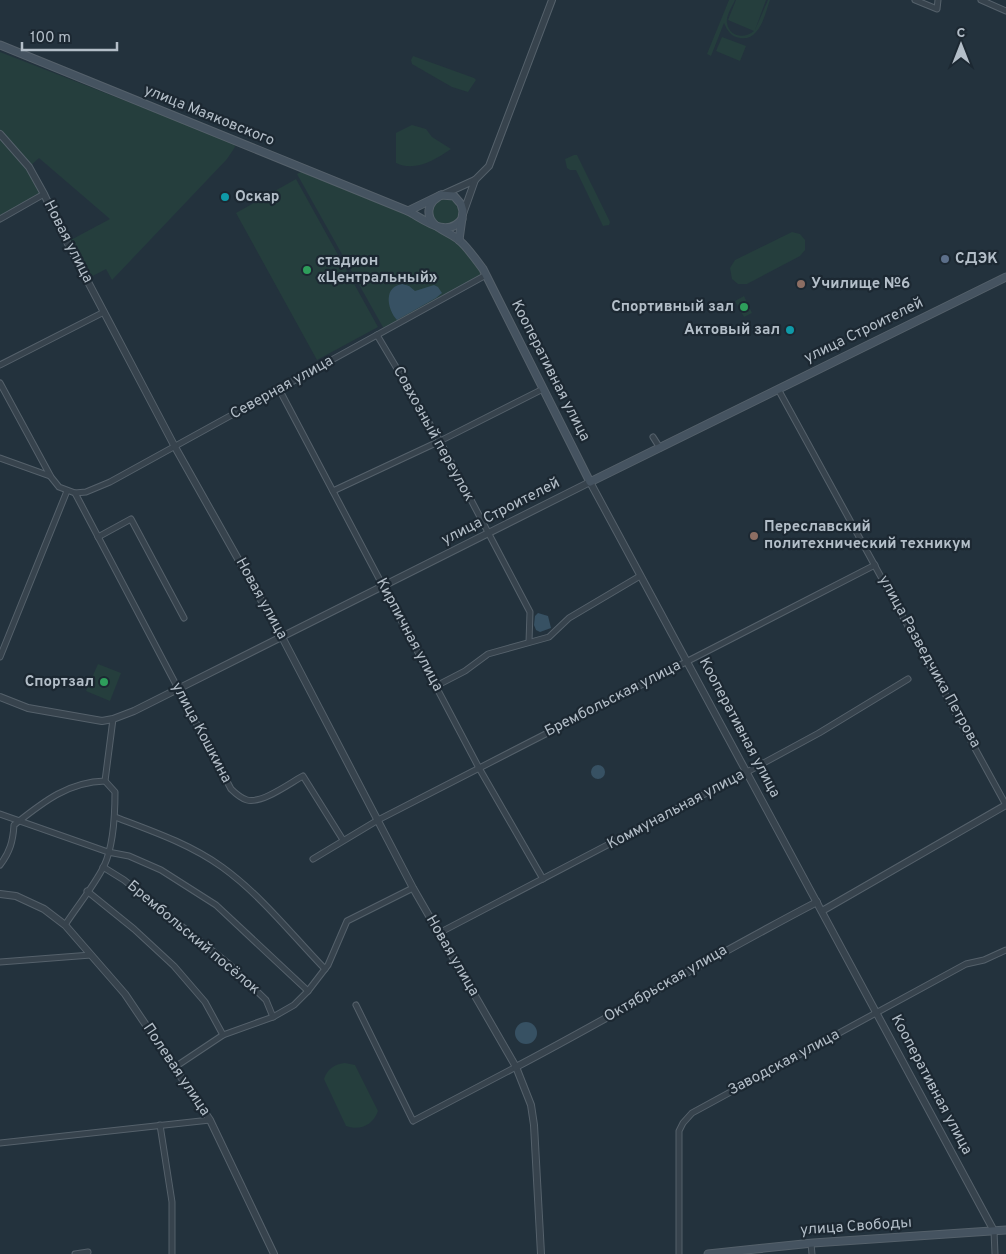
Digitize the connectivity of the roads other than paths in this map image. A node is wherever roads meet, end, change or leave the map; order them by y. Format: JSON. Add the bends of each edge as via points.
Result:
{"nodes":[{"id":1,"x":552,"y":0,"type":"edge"},
{"id":2,"x":915,"y":0,"type":"edge"},
{"id":3,"x":938,"y":0,"type":"edge"},
{"id":4,"x":981,"y":0,"type":"edge"},
{"id":5,"x":1006,"y":11,"type":"edge"},
{"id":6,"x":0,"y":45,"type":"edge"},
{"id":7,"x":0,"y":134,"type":"edge"},
{"id":8,"x":475,"y":180,"type":"junction"},
{"id":9,"x":44,"y":194,"type":"junction"},
{"id":10,"x":441,"y":195,"type":"junction"},
{"id":11,"x":408,"y":211,"type":"junction"},
{"id":12,"x":0,"y":219,"type":"edge"},
{"id":13,"x":462,"y":219,"type":"junction"},
{"id":14,"x":435,"y":225,"type":"junction"},
{"id":15,"x":460,"y":240,"type":"junction"},
{"id":16,"x":486,"y":275,"type":"junction"},
{"id":17,"x":1006,"y":277,"type":"edge"},
{"id":18,"x":104,"y":312,"type":"junction"},
{"id":19,"x":377,"y":335,"type":"junction"},
{"id":20,"x":0,"y":365,"type":"edge"},
{"id":21,"x":0,"y":383,"type":"edge"},
{"id":22,"x":279,"y":389,"type":"junction"},
{"id":23,"x":543,"y":389,"type":"junction"},
{"id":24,"x":778,"y":389,"type":"junction"},
{"id":25,"x":653,"y":437,"type":"dead end"},
{"id":26,"x":440,"y":441,"type":"junction"},
{"id":27,"x":175,"y":446,"type":"junction"},
{"id":28,"x":660,"y":448,"type":"junction"},
{"id":29,"x":0,"y":458,"type":"edge"},
{"id":30,"x":51,"y":477,"type":"junction"},
{"id":31,"x":590,"y":482,"type":"junction"},
{"id":32,"x":67,"y":491,"type":"junction"},
{"id":33,"x":333,"y":491,"type":"junction"},
{"id":34,"x":75,"y":493,"type":"junction"},
{"id":35,"x":489,"y":533,"type":"junction"},
{"id":36,"x":98,"y":537,"type":"junction"},
{"id":37,"x":875,"y":565,"type":"junction"},
{"id":38,"x":640,"y":576,"type":"junction"},
{"id":39,"x":382,"y":586,"type":"junction"},
{"id":40,"x":184,"y":618,"type":"dead end"},
{"id":41,"x":282,"y":637,"type":"junction"},
{"id":42,"x":529,"y":642,"type":"junction"},
{"id":43,"x":0,"y":657,"type":"edge"},
{"id":44,"x":687,"y":662,"type":"junction"},
{"id":45,"x":908,"y":679,"type":"dead end"},
{"id":46,"x":436,"y":686,"type":"junction"},
{"id":47,"x":178,"y":689,"type":"junction"},
{"id":48,"x":0,"y":697,"type":"edge"},
{"id":49,"x":113,"y":719,"type":"junction"},
{"id":50,"x":479,"y":768,"type":"junction"},
{"id":51,"x":747,"y":772,"type":"junction"},
{"id":52,"x":105,"y":781,"type":"junction"},
{"id":53,"x":1006,"y":805,"type":"edge"},
{"id":54,"x":0,"y":814,"type":"edge"},
{"id":55,"x":115,"y":817,"type":"junction"},
{"id":56,"x":378,"y":820,"type":"junction"},
{"id":57,"x":19,"y":822,"type":"junction"},
{"id":58,"x":343,"y":840,"type":"junction"},
{"id":59,"x":108,"y":852,"type":"junction"},
{"id":60,"x":313,"y":859,"type":"dead end"},
{"id":61,"x":0,"y":865,"type":"edge"},
{"id":62,"x":103,"y":867,"type":"junction"},
{"id":63,"x":543,"y":879,"type":"junction"},
{"id":64,"x":413,"y":888,"type":"junction"},
{"id":65,"x":87,"y":891,"type":"junction"},
{"id":66,"x":0,"y":894,"type":"edge"},
{"id":67,"x":817,"y":902,"type":"junction"},
{"id":68,"x":822,"y":911,"type":"junction"},
{"id":69,"x":65,"y":924,"type":"junction"},
{"id":70,"x":439,"y":933,"type":"junction"},
{"id":71,"x":1006,"y":950,"type":"edge"},
{"id":72,"x":91,"y":955,"type":"junction"},
{"id":73,"x":0,"y":962,"type":"edge"},
{"id":74,"x":325,"y":969,"type":"junction"},
{"id":75,"x":308,"y":990,"type":"junction"},
{"id":76,"x":356,"y":1005,"type":"dead end"},
{"id":77,"x":877,"y":1013,"type":"junction"},
{"id":78,"x":273,"y":1017,"type":"junction"},
{"id":79,"x":223,"y":1035,"type":"junction"},
{"id":80,"x":175,"y":1067,"type":"junction"},
{"id":81,"x":516,"y":1067,"type":"junction"},
{"id":82,"x":210,"y":1120,"type":"junction"},
{"id":83,"x":160,"y":1125,"type":"junction"},
{"id":84,"x":0,"y":1143,"type":"edge"},
{"id":85,"x":1006,"y":1230,"type":"edge"},
{"id":86,"x":994,"y":1231,"type":"junction"},
{"id":87,"x":811,"y":1244,"type":"junction"},
{"id":88,"x":88,"y":1252,"type":"dead end"},
{"id":89,"x":75,"y":1254,"type":"edge"},
{"id":90,"x":172,"y":1254,"type":"edge"},
{"id":91,"x":274,"y":1254,"type":"edge"},
{"id":92,"x":541,"y":1254,"type":"edge"},
{"id":93,"x":679,"y":1254,"type":"edge"},
{"id":94,"x":708,"y":1254,"type":"edge"},
{"id":95,"x":812,"y":1254,"type":"edge"},
{"id":96,"x":995,"y":1254,"type":"edge"}],
"edges":[{"from":1,"to":8,"type":"street","via":[[489,166]]},
{"from":2,"to":3,"type":"street","via":[[937,9]]},
{"from":4,"to":5,"type":"street"},
{"from":6,"to":11,"type":"main road","name":"улица Маяковского"},
{"from":7,"to":9,"type":"street","name":"Новая улица","via":[[29,167]]},
{"from":8,"to":10,"type":"street"},
{"from":8,"to":13,"type":"street"},
{"from":9,"to":12,"type":"street"},
{"from":9,"to":18,"type":"street","name":"Новая улица"},
{"from":10,"to":11,"type":"main road"},
{"from":10,"to":13,"type":"main road","via":[[458,200],[463,211]]},
{"from":10,"to":14,"type":"main road","via":[[430,205],[428,212]]},
{"from":11,"to":14,"type":"main road","name":"улица Маяковского"},
{"from":13,"to":14,"type":"main road","via":[[450,229]]},
{"from":13,"to":15,"type":"main road"},
{"from":14,"to":15,"type":"main road","name":"улица Маяковского"},
{"from":15,"to":16,"type":"main road","name":"Кооперативная улица"},
{"from":16,"to":19,"type":"street","name":"Северная улица"},
{"from":16,"to":23,"type":"main road","name":"Кооперативная улица"},
{"from":17,"to":24,"type":"main road","name":"улица Строителей"},
{"from":18,"to":20,"type":"street"},
{"from":18,"to":27,"type":"street","name":"Новая улица"},
{"from":19,"to":22,"type":"street","name":"Северная улица"},
{"from":19,"to":26,"type":"street","name":"Совхозный переулок"},
{"from":21,"to":30,"type":"street"},
{"from":22,"to":27,"type":"street","name":"Северная улица"},
{"from":22,"to":33,"type":"street","name":"Кирпичная улица"},
{"from":23,"to":26,"type":"street"},
{"from":23,"to":31,"type":"main road","name":"Кооперативная улица"},
{"from":24,"to":28,"type":"main road","name":"улица Строителей"},
{"from":24,"to":37,"type":"street","name":"улица Разведчика Петрова"},
{"from":25,"to":28,"type":"street"},
{"from":26,"to":33,"type":"street"},
{"from":26,"to":35,"type":"street","name":"Совхозный переулок"},
{"from":27,"to":34,"type":"street","name":"Северная улица","via":[[110,482]]},
{"from":27,"to":41,"type":"street","name":"Новая улица"},
{"from":28,"to":31,"type":"main road","name":"улица Строителей"},
{"from":29,"to":30,"type":"street"},
{"from":30,"to":32,"type":"street"},
{"from":31,"to":35,"type":"street","name":"улица Строителей"},
{"from":31,"to":38,"type":"street","name":"Кооперативная улица"},
{"from":32,"to":34,"type":"street"},
{"from":32,"to":43,"type":"street"},
{"from":33,"to":39,"type":"street","name":"Кирпичная улица"},
{"from":34,"to":36,"type":"street","name":"улица Кошкина"},
{"from":35,"to":39,"type":"street","name":"улица Строителей"},
{"from":35,"to":42,"type":"street","name":"Совхозный переулок","via":[[530,612]]},
{"from":36,"to":40,"type":"street","via":[[131,519]]},
{"from":36,"to":47,"type":"street","name":"улица Кошкина"},
{"from":37,"to":44,"type":"street","name":"Брембольская улица"},
{"from":37,"to":53,"type":"street","name":"улица Разведчика Петрова"},
{"from":38,"to":42,"type":"street","via":[[569,618],[549,637]]},
{"from":38,"to":44,"type":"street","name":"Кооперативная улица"},
{"from":39,"to":41,"type":"street","name":"улица Строителей"},
{"from":39,"to":46,"type":"street","name":"Кирпичная улица"},
{"from":41,"to":47,"type":"street","name":"улица Строителей"},
{"from":41,"to":56,"type":"street","name":"Новая улица"},
{"from":42,"to":46,"type":"street","via":[[488,654]]},
{"from":44,"to":50,"type":"street","name":"Брембольская улица"},
{"from":44,"to":51,"type":"street","name":"Кооперативная улица"},
{"from":45,"to":51,"type":"street","name":"Коммунальная улица"},
{"from":46,"to":50,"type":"street","name":"Кирпичная улица"},
{"from":47,"to":49,"type":"street","name":"улица Строителей"},
{"from":47,"to":58,"type":"street","name":"улица Кошкина","via":[[231,789],[238,796],[259,800],[303,776]]},
{"from":48,"to":49,"type":"street","name":"улица Строителей","via":[[28,708],[102,721]]},
{"from":49,"to":52,"type":"street"},
{"from":50,"to":56,"type":"street","name":"Брембольская улица"},
{"from":50,"to":63,"type":"street","name":"Кирпичная улица"},
{"from":51,"to":63,"type":"street","name":"Коммунальная улица"},
{"from":51,"to":67,"type":"street","name":"Кооперативная улица"},
{"from":52,"to":55,"type":"street","via":[[115,792]]},
{"from":52,"to":57,"type":"street","via":[[90,781],[65,790],[31,810]]},
{"from":53,"to":68,"type":"street"},
{"from":54,"to":57,"type":"street","name":"Брембольский посёлок"},
{"from":55,"to":59,"type":"street"},
{"from":55,"to":74,"type":"street","via":[[200,852],[221,866],[254,894]]},
{"from":56,"to":58,"type":"street","name":"Брембольская улица"},
{"from":56,"to":64,"type":"street","name":"Новая улица"},
{"from":57,"to":59,"type":"street","name":"Брембольский посёлок"},
{"from":57,"to":61,"type":"street","via":[[14,825],[13,840]]},
{"from":58,"to":60,"type":"street","name":"Брембольская улица"},
{"from":59,"to":62,"type":"street"},
{"from":59,"to":75,"type":"street","name":"Брембольский посёлок","via":[[129,856],[160,870],[216,905]]},
{"from":62,"to":65,"type":"street"},
{"from":62,"to":78,"type":"street","name":"Брембольский посёлок","via":[[124,880],[229,964],[266,1000]]},
{"from":63,"to":70,"type":"street","name":"Коммунальная улица"},
{"from":64,"to":70,"type":"street","name":"Новая улица"},
{"from":64,"to":74,"type":"street","via":[[347,922]]},
{"from":65,"to":69,"type":"street"},
{"from":65,"to":79,"type":"street","name":"Брембольский посёлок","via":[[174,966],[206,1002]]},
{"from":66,"to":69,"type":"street","name":"Полевая улица","via":[[16,896],[44,909]]},
{"from":67,"to":68,"type":"street","name":"Кооперативная улица"},
{"from":67,"to":81,"type":"street","name":"Октябрьская улица"},
{"from":68,"to":77,"type":"street","name":"Кооперативная улица"},
{"from":69,"to":72,"type":"street","name":"Полевая улица"},
{"from":70,"to":81,"type":"street","name":"Новая улица"},
{"from":71,"to":77,"type":"street","name":"Заводская улица","via":[[966,964]]},
{"from":72,"to":73,"type":"street"},
{"from":72,"to":80,"type":"street","name":"Полевая улица","via":[[125,994]]},
{"from":74,"to":75,"type":"street"},
{"from":75,"to":78,"type":"street","via":[[294,1005]]},
{"from":76,"to":81,"type":"street","via":[[413,1121]]},
{"from":77,"to":86,"type":"street","name":"Кооперативная улица"},
{"from":77,"to":93,"type":"street","name":"Заводская улица","via":[[702,1107],[683,1122],[678,1148]]},
{"from":78,"to":79,"type":"street"},
{"from":79,"to":80,"type":"street"},
{"from":80,"to":82,"type":"street","name":"Полевая улица"},
{"from":81,"to":92,"type":"street","name":"Новая улица","via":[[534,1125]]},
{"from":82,"to":83,"type":"street"},
{"from":82,"to":91,"type":"street","name":"Полевая улица"},
{"from":83,"to":84,"type":"street"},
{"from":83,"to":90,"type":"street","via":[[172,1202]]},
{"from":85,"to":86,"type":"main road","name":"улица Свободы"},
{"from":86,"to":87,"type":"main road","name":"улица Свободы"},
{"from":86,"to":96,"type":"street"},
{"from":87,"to":94,"type":"main road","name":"улица Свободы"},
{"from":87,"to":95,"type":"street"},
{"from":88,"to":89,"type":"street"}]}
